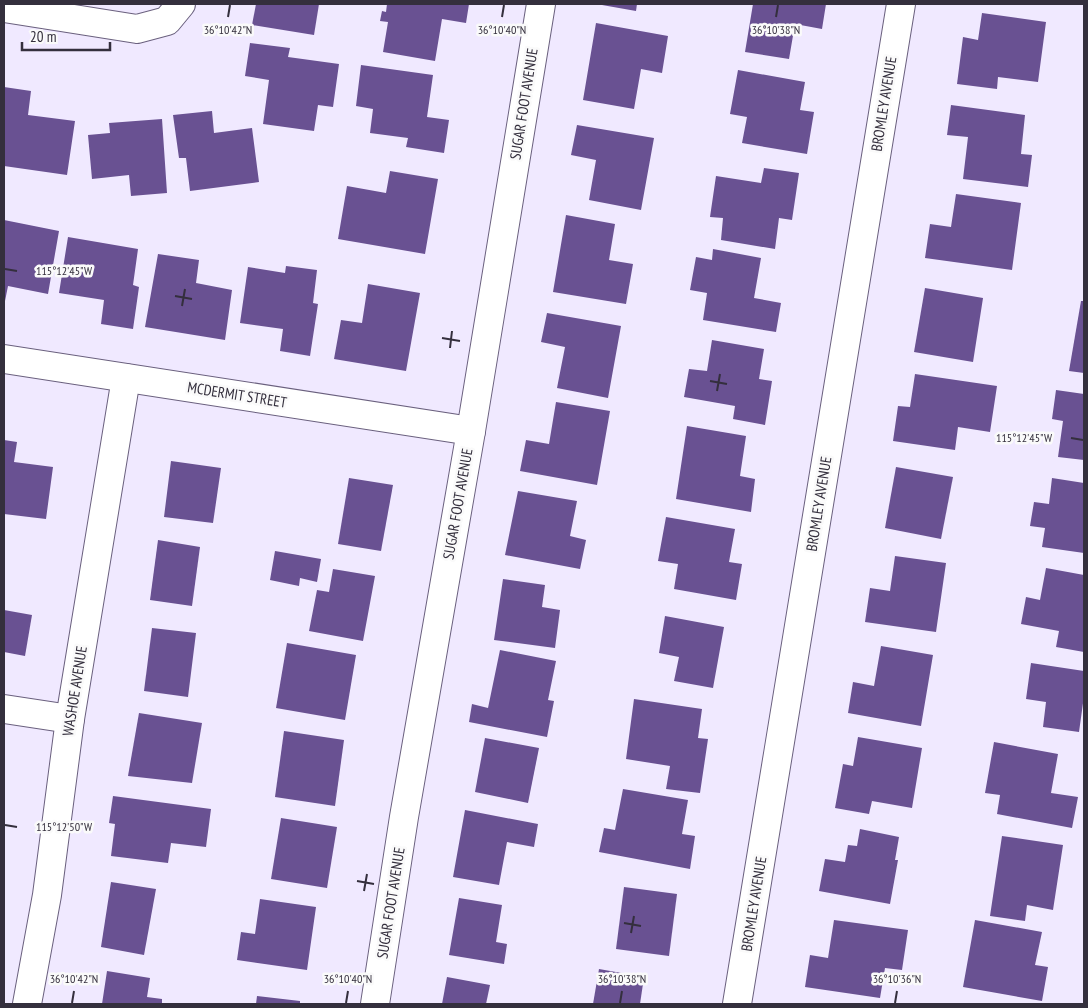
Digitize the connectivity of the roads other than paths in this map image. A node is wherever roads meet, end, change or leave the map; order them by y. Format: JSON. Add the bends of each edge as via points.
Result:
{"nodes":[{"id":1,"x":541,"y":4,"type":"edge"},
{"id":2,"x":901,"y":4,"type":"edge"},
{"id":3,"x":4,"y":8,"type":"edge"},
{"id":4,"x":174,"y":12,"type":"edge"},
{"id":5,"x":4,"y":360,"type":"edge"},
{"id":6,"x":126,"y":378,"type":"junction"},
{"id":7,"x":471,"y":431,"type":"junction"},
{"id":8,"x":4,"y":709,"type":"edge"},
{"id":9,"x":70,"y":719,"type":"junction"},
{"id":10,"x":27,"y":1004,"type":"edge"},
{"id":11,"x":375,"y":1004,"type":"edge"},
{"id":12,"x":737,"y":1004,"type":"edge"}],
"edges":[{"from":1,"to":7,"type":"street","name":"SUGAR FOOT AVENUE"},
{"from":2,"to":12,"type":"street","name":"BROMLEY AVENUE"},
{"from":3,"to":4,"type":"street","via":[[137,29]]},
{"from":5,"to":6,"type":"street","name":"MCDERMIT STREET"},
{"from":6,"to":7,"type":"street","name":"MCDERMIT STREET"},
{"from":6,"to":9,"type":"street","name":"WASHOE AVENUE"},
{"from":7,"to":11,"type":"street","name":"SUGAR FOOT AVENUE"},
{"from":8,"to":9,"type":"street"},
{"from":9,"to":10,"type":"street","name":"WASHOE AVENUE","via":[[47,895]]}]}
